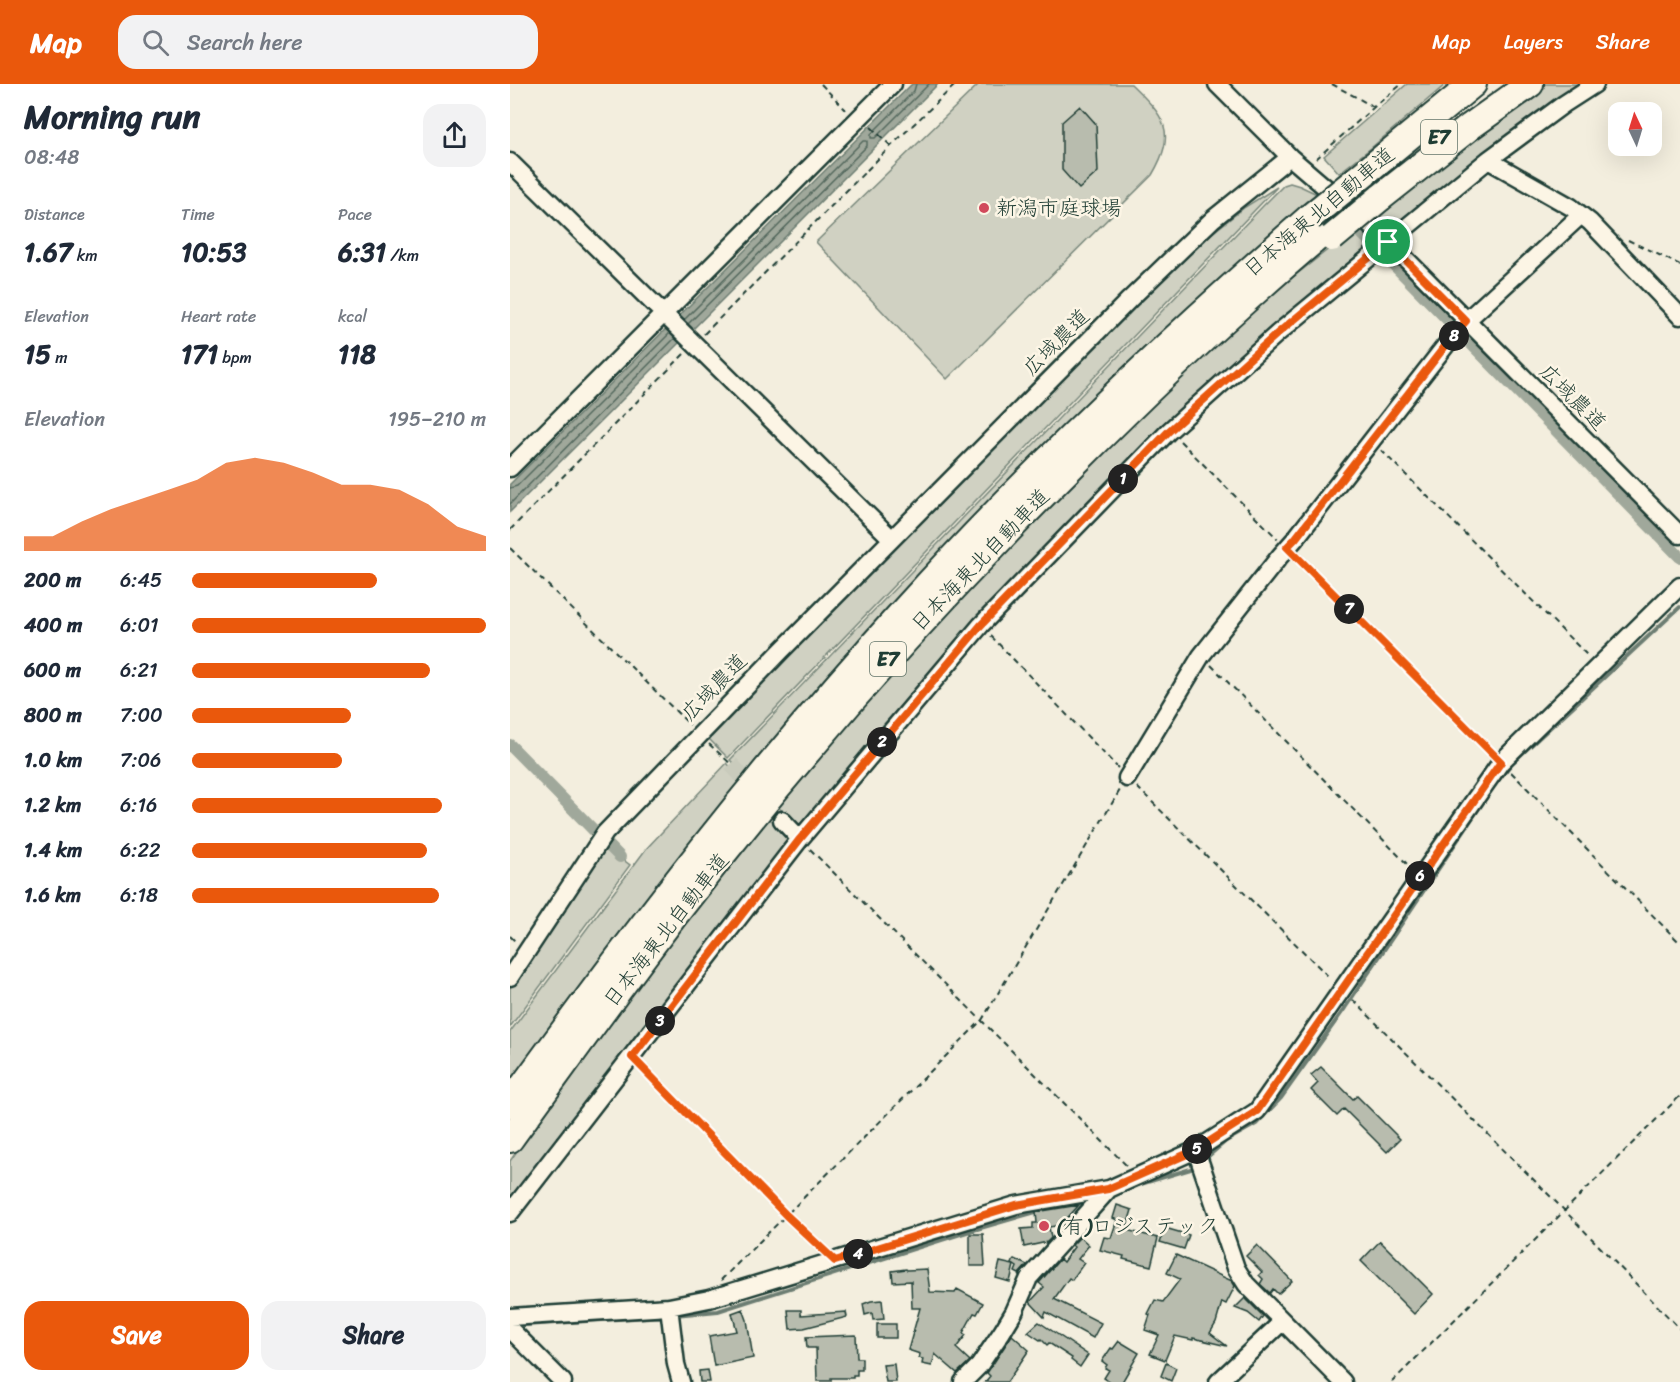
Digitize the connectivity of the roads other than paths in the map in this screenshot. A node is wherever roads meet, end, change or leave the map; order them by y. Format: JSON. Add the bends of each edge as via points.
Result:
{"nodes":[{"id":1,"x":893,"y":84,"type":"edge"},
{"id":2,"x":1206,"y":84,"type":"edge"},
{"id":3,"x":1217,"y":84,"type":"edge"},
{"id":4,"x":1459,"y":84,"type":"edge"},
{"id":5,"x":1473,"y":84,"type":"edge"},
{"id":6,"x":1506,"y":84,"type":"edge"},
{"id":7,"x":1530,"y":84,"type":"edge"},
{"id":8,"x":1595,"y":84,"type":"edge"},
{"id":9,"x":1241,"y":109,"type":"junction"},
{"id":10,"x":1290,"y":158,"type":"junction"},
{"id":11,"x":1378,"y":160,"type":"junction"},
{"id":12,"x":1488,"y":160,"type":"junction"},
{"id":13,"x":510,"y":162,"type":"edge"},
{"id":14,"x":1370,"y":189,"type":"junction"},
{"id":15,"x":1581,"y":215,"type":"junction"},
{"id":16,"x":1318,"y":233,"type":"junction"},
{"id":17,"x":1388,"y":242,"type":"junction"},
{"id":18,"x":665,"y":316,"type":"junction"},
{"id":19,"x":1680,"y":316,"type":"edge"},
{"id":20,"x":1466,"y":321,"type":"junction"},
{"id":21,"x":510,"y":468,"type":"edge"},
{"id":22,"x":1680,"y":535,"type":"edge"},
{"id":23,"x":892,"y":539,"type":"junction"},
{"id":24,"x":1680,"y":586,"type":"edge"},
{"id":25,"x":1127,"y":778,"type":"road end"},
{"id":26,"x":782,"y":820,"type":"tunnel mouth"},
{"id":27,"x":800,"y":839,"type":"junction"},
{"id":28,"x":510,"y":977,"type":"edge"},
{"id":29,"x":510,"y":1104,"type":"edge"},
{"id":30,"x":510,"y":1139,"type":"edge"},
{"id":31,"x":1196,"y":1150,"type":"junction"},
{"id":32,"x":1108,"y":1189,"type":"junction"},
{"id":33,"x":510,"y":1213,"type":"edge"},
{"id":34,"x":669,"y":1307,"type":"junction"},
{"id":35,"x":510,"y":1317,"type":"edge"},
{"id":36,"x":1282,"y":1322,"type":"junction"},
{"id":37,"x":510,"y":1329,"type":"edge"},
{"id":38,"x":563,"y":1382,"type":"edge"},
{"id":39,"x":681,"y":1382,"type":"edge"},
{"id":40,"x":963,"y":1382,"type":"edge"},
{"id":41,"x":1218,"y":1382,"type":"edge"},
{"id":42,"x":1343,"y":1382,"type":"edge"}],
"edges":[{"from":1,"to":18,"type":"street"},
{"from":2,"to":9,"type":"street"},
{"from":3,"to":9,"type":"street"},
{"from":4,"to":11,"type":"highway"},
{"from":5,"to":11,"type":"highway","name":"日本海東北自動車道","number":"E7"},
{"from":6,"to":14,"type":"highway","name":"日本海東北自動車道","number":"E7"},
{"from":7,"to":14,"type":"highway"},
{"from":8,"to":12,"type":"street"},
{"from":9,"to":10,"type":"street"},
{"from":10,"to":17,"type":"street","name":"広域農道"},
{"from":10,"to":23,"type":"street","name":"広域農道","via":[[1213,219]]},
{"from":11,"to":14,"type":"highway","name":"日本海東北自動車道","number":"E7"},
{"from":12,"to":15,"type":"street"},
{"from":12,"to":17,"type":"street"},
{"from":13,"to":18,"type":"street"},
{"from":14,"to":16,"type":"highway","name":"日本海東北自動車道","number":"E7"},
{"from":15,"to":19,"type":"street"},
{"from":15,"to":20,"type":"street"},
{"from":16,"to":29,"type":"highway","name":"日本海東北自動車道","number":"E7","via":[[1226,291],[1098,410],[907,606],[712,835]]},
{"from":16,"to":30,"type":"highway","name":"日本海東北自動車道","number":"E7","via":[[1111,427],[920,623],[785,779],[674,916]]},
{"from":17,"to":20,"type":"street","name":"広域農道"},
{"from":17,"to":27,"type":"street","via":[[1169,431],[981,625]]},
{"from":18,"to":21,"type":"street"},
{"from":18,"to":23,"type":"street"},
{"from":20,"to":22,"type":"street","name":"広域農道"},
{"from":20,"to":25,"type":"street","via":[[1201,656]]},
{"from":23,"to":28,"type":"street","name":"広域農道","via":[[605,833]]},
{"from":24,"to":31,"type":"street","via":[[1501,762],[1257,1111]]},
{"from":26,"to":27,"type":"street"},
{"from":27,"to":33,"type":"street"},
{"from":31,"to":32,"type":"street"},
{"from":31,"to":36,"type":"street","via":[[1236,1268]]},
{"from":32,"to":34,"type":"street","via":[[1016,1205],[710,1299]]},
{"from":32,"to":40,"type":"street","via":[[1029,1278],[1002,1332]]},
{"from":34,"to":35,"type":"street"},
{"from":34,"to":39,"type":"street"},
{"from":36,"to":41,"type":"street"},
{"from":36,"to":42,"type":"street"},
{"from":37,"to":38,"type":"street"}]}
